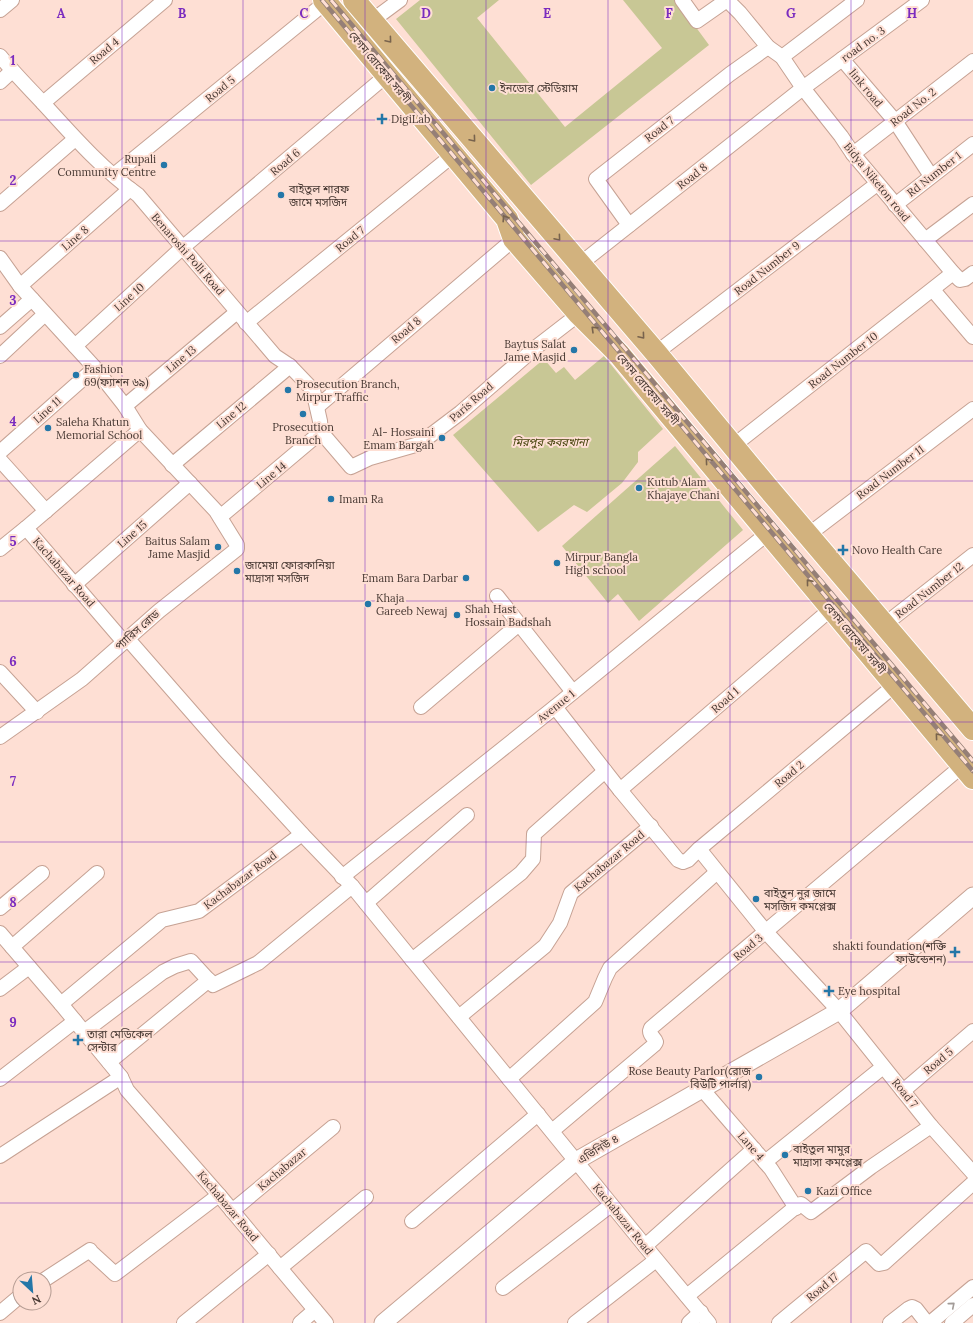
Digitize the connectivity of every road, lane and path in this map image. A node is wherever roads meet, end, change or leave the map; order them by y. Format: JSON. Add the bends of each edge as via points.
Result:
{"nodes":[{"id":1,"x":12,"y":0,"type":"edge"},
{"id":2,"x":165,"y":0,"type":"edge"},
{"id":3,"x":354,"y":0,"type":"edge"},
{"id":4,"x":400,"y":0,"type":"edge"},
{"id":5,"x":682,"y":0,"type":"edge"},
{"id":6,"x":727,"y":0,"type":"edge"},
{"id":7,"x":857,"y":0,"type":"edge"},
{"id":8,"x":922,"y":0,"type":"edge"},
{"id":9,"x":325,"y":1,"type":"edge"},
{"id":10,"x":0,"y":10,"type":"edge"},
{"id":11,"x":372,"y":20,"type":"junction"},
{"id":12,"x":768,"y":47,"type":"junction"},
{"id":13,"x":0,"y":56,"type":"edge"},
{"id":14,"x":782,"y":57,"type":"junction"},
{"id":15,"x":842,"y":59,"type":"junction"},
{"id":16,"x":973,"y":61,"type":"edge"},
{"id":17,"x":12,"y":71,"type":"junction"},
{"id":18,"x":387,"y":75,"type":"junction"},
{"id":19,"x":0,"y":82,"type":"edge"},
{"id":20,"x":803,"y":88,"type":"junction"},
{"id":21,"x":42,"y":103,"type":"junction"},
{"id":22,"x":895,"y":121,"type":"junction"},
{"id":23,"x":75,"y":139,"type":"junction"},
{"id":24,"x":973,"y":144,"type":"edge"},
{"id":25,"x":453,"y":154,"type":"junction"},
{"id":26,"x":853,"y":154,"type":"junction"},
{"id":27,"x":114,"y":175,"type":"junction"},
{"id":28,"x":931,"y":176,"type":"junction"},
{"id":29,"x":877,"y":184,"type":"junction"},
{"id":30,"x":130,"y":189,"type":"junction"},
{"id":31,"x":0,"y":204,"type":"edge"},
{"id":32,"x":973,"y":204,"type":"edge"},
{"id":33,"x":895,"y":205,"type":"junction"},
{"id":34,"x":629,"y":225,"type":"junction"},
{"id":35,"x":514,"y":239,"type":"junction"},
{"id":36,"x":925,"y":240,"type":"junction"},
{"id":37,"x":182,"y":248,"type":"junction"},
{"id":38,"x":0,"y":258,"type":"edge"},
{"id":39,"x":580,"y":264,"type":"junction"},
{"id":40,"x":953,"y":273,"type":"junction"},
{"id":41,"x":973,"y":273,"type":"edge"},
{"id":42,"x":20,"y":286,"type":"junction"},
{"id":43,"x":933,"y":290,"type":"junction"},
{"id":44,"x":32,"y":299,"type":"junction"},
{"id":45,"x":237,"y":312,"type":"junction"},
{"id":46,"x":45,"y":314,"type":"junction"},
{"id":47,"x":579,"y":314,"type":"junction"},
{"id":48,"x":246,"y":324,"type":"junction"},
{"id":49,"x":0,"y":327,"type":"edge"},
{"id":50,"x":973,"y":337,"type":"edge"},
{"id":51,"x":75,"y":346,"type":"junction"},
{"id":52,"x":656,"y":353,"type":"junction"},
{"id":53,"x":0,"y":356,"type":"edge"},
{"id":54,"x":290,"y":366,"type":"junction"},
{"id":55,"x":95,"y":368,"type":"junction"},
{"id":56,"x":125,"y":406,"type":"junction"},
{"id":57,"x":317,"y":406,"type":"junction"},
{"id":58,"x":973,"y":408,"type":"edge"},
{"id":59,"x":140,"y":430,"type":"junction"},
{"id":60,"x":321,"y":432,"type":"junction"},
{"id":61,"x":733,"y":446,"type":"junction"},
{"id":62,"x":0,"y":452,"type":"edge"},
{"id":63,"x":0,"y":460,"type":"edge"},
{"id":64,"x":172,"y":465,"type":"junction"},
{"id":65,"x":190,"y":483,"type":"junction"},
{"id":66,"x":46,"y":511,"type":"junction"},
{"id":67,"x":220,"y":517,"type":"junction"},
{"id":68,"x":26,"y":528,"type":"junction"},
{"id":69,"x":768,"y":532,"type":"junction"},
{"id":70,"x":808,"y":534,"type":"junction"},
{"id":71,"x":0,"y":549,"type":"edge"},
{"id":72,"x":973,"y":555,"type":"edge"},
{"id":73,"x":74,"y":585,"type":"junction"},
{"id":74,"x":497,"y":596,"type":"dead end"},
{"id":75,"x":831,"y":609,"type":"junction"},
{"id":76,"x":519,"y":624,"type":"junction"},
{"id":77,"x":884,"y":625,"type":"junction"},
{"id":78,"x":125,"y":640,"type":"junction"},
{"id":79,"x":0,"y":672,"type":"edge"},
{"id":80,"x":895,"y":685,"type":"junction"},
{"id":81,"x":573,"y":692,"type":"junction"},
{"id":82,"x":420,"y":707,"type":"dead end"},
{"id":83,"x":554,"y":707,"type":"junction"},
{"id":84,"x":37,"y":712,"type":"junction"},
{"id":85,"x":970,"y":722,"type":"edge"},
{"id":86,"x":0,"y":738,"type":"edge"},
{"id":87,"x":605,"y":771,"type":"junction"},
{"id":88,"x":968,"y":772,"type":"edge"},
{"id":89,"x":620,"y":790,"type":"junction"},
{"id":90,"x":467,"y":815,"type":"dead end"},
{"id":91,"x":650,"y":826,"type":"junction"},
{"id":92,"x":302,"y":834,"type":"junction"},
{"id":93,"x":699,"y":849,"type":"junction"},
{"id":94,"x":717,"y":872,"type":"junction"},
{"id":95,"x":42,"y":873,"type":"dead end"},
{"id":96,"x":97,"y":873,"type":"dead end"},
{"id":97,"x":347,"y":881,"type":"junction"},
{"id":98,"x":973,"y":896,"type":"edge"},
{"id":99,"x":366,"y":903,"type":"junction"},
{"id":100,"x":0,"y":908,"type":"edge"},
{"id":101,"x":766,"y":932,"type":"junction"},
{"id":102,"x":1,"y":935,"type":"edge"},
{"id":103,"x":12,"y":947,"type":"junction"},
{"id":104,"x":412,"y":960,"type":"junction"},
{"id":105,"x":29,"y":967,"type":"junction"},
{"id":106,"x":209,"y":980,"type":"junction"},
{"id":107,"x":0,"y":989,"type":"edge"},
{"id":108,"x":61,"y":1004,"type":"junction"},
{"id":109,"x":839,"y":1011,"type":"junction"},
{"id":110,"x":459,"y":1017,"type":"junction"},
{"id":111,"x":75,"y":1021,"type":"junction"},
{"id":112,"x":973,"y":1031,"type":"edge"},
{"id":113,"x":84,"y":1032,"type":"junction"},
{"id":114,"x":109,"y":1062,"type":"junction"},
{"id":115,"x":883,"y":1067,"type":"junction"},
{"id":116,"x":121,"y":1077,"type":"junction"},
{"id":117,"x":0,"y":1079,"type":"edge"},
{"id":118,"x":509,"y":1079,"type":"junction"},
{"id":119,"x":702,"y":1088,"type":"junction"},
{"id":120,"x":903,"y":1091,"type":"junction"},
{"id":121,"x":538,"y":1114,"type":"junction"},
{"id":122,"x":931,"y":1126,"type":"junction"},
{"id":123,"x":333,"y":1128,"type":"dead end"},
{"id":124,"x":552,"y":1131,"type":"junction"},
{"id":125,"x":754,"y":1149,"type":"junction"},
{"id":126,"x":0,"y":1156,"type":"edge"},
{"id":127,"x":576,"y":1161,"type":"junction"},
{"id":128,"x":765,"y":1162,"type":"junction"},
{"id":129,"x":971,"y":1167,"type":"edge"},
{"id":130,"x":973,"y":1183,"type":"edge"},
{"id":131,"x":220,"y":1195,"type":"junction"},
{"id":132,"x":366,"y":1197,"type":"dead end"},
{"id":133,"x":611,"y":1205,"type":"junction"},
{"id":134,"x":796,"y":1208,"type":"junction"},
{"id":135,"x":232,"y":1211,"type":"junction"},
{"id":136,"x":412,"y":1221,"type":"dead end"},
{"id":137,"x":645,"y":1246,"type":"junction"},
{"id":138,"x":268,"y":1254,"type":"junction"},
{"id":139,"x":656,"y":1260,"type":"junction"},
{"id":140,"x":280,"y":1268,"type":"junction"},
{"id":141,"x":52,"y":1275,"type":"edge"},
{"id":142,"x":973,"y":1287,"type":"edge"},
{"id":143,"x":503,"y":1288,"type":"dead end"},
{"id":144,"x":687,"y":1296,"type":"junction"},
{"id":145,"x":12,"y":1303,"type":"edge"},
{"id":146,"x":973,"y":1305,"type":"edge"},
{"id":147,"x":315,"y":1310,"type":"junction"},
{"id":148,"x":0,"y":1313,"type":"edge"},
{"id":149,"x":705,"y":1318,"type":"edge"},
{"id":150,"x":184,"y":1323,"type":"edge"},
{"id":151,"x":300,"y":1323,"type":"edge"},
{"id":152,"x":326,"y":1323,"type":"edge"},
{"id":153,"x":383,"y":1323,"type":"edge"},
{"id":154,"x":575,"y":1323,"type":"edge"},
{"id":155,"x":689,"y":1323,"type":"edge"},
{"id":156,"x":780,"y":1323,"type":"edge"},
{"id":157,"x":890,"y":1323,"type":"edge"},
{"id":158,"x":929,"y":1323,"type":"edge"},
{"id":159,"x":952,"y":1323,"type":"edge"}],
"edges":[{"from":1,"to":10,"type":"street"},
{"from":2,"to":21,"type":"street","name":"Road 4"},
{"from":3,"to":11,"type":"main road"},
{"from":4,"to":11,"type":"street"},
{"from":5,"to":6,"type":"street","via":[[697,22]]},
{"from":6,"to":12,"type":"street"},
{"from":7,"to":14,"type":"street"},
{"from":8,"to":15,"type":"street","name":"road no. 3"},
{"from":9,"to":18,"type":"main road","name":"বেগম রোকেয়া সরণী"},
{"from":9,"to":27,"type":"street","name":"Road 5"},
{"from":11,"to":39,"type":"main road","one_way":true},
{"from":12,"to":14,"type":"street"},
{"from":12,"to":34,"type":"street","name":"Road 7","via":[[596,179]]},
{"from":13,"to":17,"type":"street","name":"Benaroshi Polli Road"},
{"from":14,"to":20,"type":"street","name":"Bidya Niketon road"},
{"from":15,"to":20,"type":"street","name":"road no. 3"},
{"from":15,"to":22,"type":"street","name":"link road"},
{"from":16,"to":22,"type":"street","name":"Road No. 2"},
{"from":17,"to":19,"type":"street"},
{"from":17,"to":21,"type":"street","name":"Benaroshi Polli Road"},
{"from":18,"to":25,"type":"main road","name":"বেগম রোকেয়া সরণী"},
{"from":18,"to":37,"type":"street","name":"Road 6"},
{"from":20,"to":26,"type":"street","name":"Bidya Niketon road"},
{"from":20,"to":34,"type":"street","name":"Road 8"},
{"from":21,"to":23,"type":"street","name":"Benaroshi Polli Road"},
{"from":22,"to":26,"type":"street","name":"Road No. 2"},
{"from":22,"to":28,"type":"street","name":"link road"},
{"from":23,"to":27,"type":"street","name":"Benaroshi Polli Road"},
{"from":23,"to":31,"type":"street"},
{"from":24,"to":28,"type":"street","name":"Rd Number 1"},
{"from":35,"to":25,"type":"main road","name":"বেগম রোকেয়া সরণী","one_way":true,"via":[[507,219]]},
{"from":25,"to":48,"type":"street","name":"Road 7"},
{"from":26,"to":29,"type":"street","name":"Bidya Niketon road"},
{"from":27,"to":30,"type":"street","name":"Benaroshi Polli Road"},
{"from":28,"to":33,"type":"street","name":"Rd Number 1"},
{"from":29,"to":33,"type":"street","name":"Bidya Niketon road"},
{"from":29,"to":52,"type":"street","name":"Road Number 9"},
{"from":30,"to":37,"type":"street","name":"Benaroshi Polli Road","via":[[138,195]]},
{"from":30,"to":42,"type":"street","name":"Line 8"},
{"from":32,"to":36,"type":"street"},
{"from":33,"to":36,"type":"street","name":"Bidya Niketon road"},
{"from":34,"to":39,"type":"street","name":"Road 8"},
{"from":35,"to":47,"type":"main road","name":"বেগম রোকেয়া সরণী"},
{"from":35,"to":57,"type":"street","name":"Road 8"},
{"from":36,"to":40,"type":"street","name":"Bidya Niketon road"},
{"from":37,"to":45,"type":"street","name":"Benaroshi Polli Road"},
{"from":37,"to":51,"type":"street","name":"Line 10"},
{"from":38,"to":42,"type":"street"},
{"from":39,"to":52,"type":"main road","one_way":true},
{"from":40,"to":41,"type":"street","via":[[960,280]]},
{"from":40,"to":43,"type":"street","name":"Road Number 10"},
{"from":42,"to":44,"type":"street"},
{"from":43,"to":50,"type":"street"},
{"from":43,"to":61,"type":"street","name":"Road Number 10"},
{"from":44,"to":46,"type":"street"},
{"from":44,"to":49,"type":"street"},
{"from":45,"to":48,"type":"street","name":"Benaroshi Polli Road"},
{"from":45,"to":56,"type":"street","name":"Line 13"},
{"from":46,"to":51,"type":"street"},
{"from":46,"to":53,"type":"street"},
{"from":47,"to":60,"type":"street","name":"Paris Road","via":[[419,444],[370,458],[351,467]]},
{"from":69,"to":47,"type":"main road","name":"বেগম রোকেয়া সরণী","one_way":true,"via":[[619,354]]},
{"from":48,"to":54,"type":"street","name":"Benaroshi Polli Road","via":[[275,356]]},
{"from":51,"to":55,"type":"street"},
{"from":52,"to":61,"type":"main road"},
{"from":54,"to":57,"type":"street","name":"Benaroshi Polli Road","via":[[313,390]]},
{"from":54,"to":64,"type":"street","name":"Line 12"},
{"from":55,"to":56,"type":"street"},
{"from":55,"to":62,"type":"street","name":"Line 11"},
{"from":56,"to":59,"type":"street"},
{"from":57,"to":60,"type":"street","name":"Benaroshi Polli Road"},
{"from":58,"to":70,"type":"street","name":"Road Number 11"},
{"from":59,"to":64,"type":"street"},
{"from":59,"to":66,"type":"street"},
{"from":60,"to":67,"type":"street","name":"Line 14"},
{"from":61,"to":70,"type":"main road"},
{"from":63,"to":66,"type":"street"},
{"from":64,"to":65,"type":"street"},
{"from":65,"to":67,"type":"street"},
{"from":65,"to":73,"type":"street","name":"Line 15"},
{"from":66,"to":68,"type":"street"},
{"from":67,"to":78,"type":"street","name":"প্যারিস রোড","via":[[236,541],[237,549]]},
{"from":68,"to":71,"type":"street","name":"Kachabazar Road"},
{"from":68,"to":73,"type":"street","name":"Kachabazar Road"},
{"from":75,"to":69,"type":"main road","name":"বেগম রোকেয়া সরণী","one_way":true},
{"from":69,"to":81,"type":"street","name":"Avenue 1"},
{"from":70,"to":77,"type":"main road"},
{"from":72,"to":77,"type":"street","name":"Road Number 12"},
{"from":73,"to":78,"type":"street","name":"Kachabazar Road"},
{"from":74,"to":76,"type":"street"},
{"from":75,"to":80,"type":"main road","name":"বেগম রোকেয়া সরণী"},
{"from":75,"to":89,"type":"street","name":"Road 1"},
{"from":76,"to":81,"type":"street"},
{"from":76,"to":82,"type":"street"},
{"from":77,"to":85,"type":"main road"},
{"from":78,"to":84,"type":"street","name":"প্যারিস রোড","via":[[82,679]]},
{"from":78,"to":92,"type":"street","name":"Kachabazar Road"},
{"from":79,"to":84,"type":"street"},
{"from":88,"to":80,"type":"main road","name":"বেগম রোকেয়া সরণী","one_way":true},
{"from":80,"to":93,"type":"street","name":"Road 2"},
{"from":81,"to":83,"type":"street","name":"Avenue 1"},
{"from":83,"to":87,"type":"street"},
{"from":83,"to":97,"type":"street","name":"Avenue 1"},
{"from":84,"to":86,"type":"street","name":"প্যারিস রোড"},
{"from":87,"to":89,"type":"street"},
{"from":87,"to":104,"type":"street","via":[[534,834],[533,860],[521,873]]},
{"from":88,"to":101,"type":"street","name":"Road 3"},
{"from":89,"to":91,"type":"street"},
{"from":90,"to":99,"type":"street"},
{"from":91,"to":93,"type":"street","name":"Road 2","via":[[682,862],[688,860]]},
{"from":91,"to":110,"type":"street","name":"Kachabazar Road","via":[[571,893],[560,923],[545,946]]},
{"from":92,"to":97,"type":"street","name":"Kachabazar Road"},
{"from":92,"to":108,"type":"street","name":"Kachabazar Road","via":[[199,911],[162,920]]},
{"from":93,"to":94,"type":"street"},
{"from":94,"to":101,"type":"street"},
{"from":94,"to":118,"type":"street","via":[[610,968],[595,1002]]},
{"from":95,"to":100,"type":"street"},
{"from":96,"to":103,"type":"street"},
{"from":97,"to":99,"type":"street","name":"Kachabazar Road"},
{"from":97,"to":106,"type":"street","via":[[258,963],[213,985]]},
{"from":98,"to":109,"type":"street","name":"এভিনিউ ৪"},
{"from":99,"to":104,"type":"street","name":"Kachabazar Road"},
{"from":101,"to":109,"type":"street"},
{"from":101,"to":124,"type":"street","name":"Road 3","via":[[651,1028],[650,1034],[656,1042],[654,1045]]},
{"from":102,"to":103,"type":"street","name":"Kachabazar Road"},
{"from":103,"to":105,"type":"street","name":"Kachabazar Road"},
{"from":104,"to":110,"type":"street","name":"Kachabazar Road"},
{"from":105,"to":107,"type":"street"},
{"from":105,"to":108,"type":"street","name":"Kachabazar Road"},
{"from":106,"to":113,"type":"street","via":[[191,962],[174,966]]},
{"from":106,"to":114,"type":"street"},
{"from":108,"to":111,"type":"street","name":"Kachabazar Road"},
{"from":109,"to":115,"type":"street","name":"Road 7"},
{"from":109,"to":119,"type":"street","name":"এভিনিউ ৪"},
{"from":110,"to":118,"type":"street","name":"Kachabazar Road"},
{"from":111,"to":113,"type":"street","name":"Kachabazar Road"},
{"from":111,"to":117,"type":"street"},
{"from":112,"to":120,"type":"street","name":"Road 5"},
{"from":113,"to":114,"type":"street","name":"Kachabazar Road"},
{"from":114,"to":116,"type":"street","name":"Kachabazar Road"},
{"from":115,"to":120,"type":"street","name":"Road 7"},
{"from":115,"to":128,"type":"street"},
{"from":116,"to":126,"type":"street"},
{"from":116,"to":131,"type":"street","name":"Kachabazar Road","via":[[128,1090]]},
{"from":118,"to":121,"type":"street","name":"Kachabazar Road"},
{"from":119,"to":125,"type":"street","name":"Lane 4"},
{"from":119,"to":127,"type":"street","name":"এভিনিউ ৪"},
{"from":120,"to":122,"type":"street","name":"Road 7"},
{"from":121,"to":124,"type":"street","name":"Kachabazar Road"},
{"from":121,"to":136,"type":"street"},
{"from":122,"to":129,"type":"street","name":"Road 7"},
{"from":122,"to":134,"type":"street","via":[[811,1212],[801,1204]]},
{"from":123,"to":135,"type":"street","name":"Kachabazar"},
{"from":124,"to":127,"type":"street","name":"Kachabazar Road"},
{"from":125,"to":128,"type":"street","name":"Lane 4"},
{"from":125,"to":137,"type":"street"},
{"from":127,"to":133,"type":"street","name":"Kachabazar Road"},
{"from":127,"to":153,"type":"street","name":"এভিনিউ ৪"},
{"from":128,"to":134,"type":"street","name":"Lane 4"},
{"from":130,"to":156,"type":"street","name":"Road 17","via":[[884,1263],[879,1264],[866,1251]]},
{"from":131,"to":135,"type":"street","name":"Kachabazar Road"},
{"from":131,"to":141,"type":"street","via":[[115,1274],[90,1250]]},
{"from":132,"to":140,"type":"street"},
{"from":133,"to":137,"type":"street","name":"Kachabazar Road"},
{"from":133,"to":143,"type":"street"},
{"from":134,"to":144,"type":"street"},
{"from":135,"to":138,"type":"street","name":"Kachabazar Road"},
{"from":137,"to":139,"type":"street","name":"Kachabazar Road"},
{"from":138,"to":140,"type":"street","name":"Kachabazar Road"},
{"from":138,"to":150,"type":"street"},
{"from":139,"to":144,"type":"street","name":"Kachabazar Road"},
{"from":139,"to":154,"type":"street"},
{"from":140,"to":147,"type":"street","name":"Kachabazar Road"},
{"from":158,"to":142,"type":"street","one_way":true},
{"from":144,"to":149,"type":"street","name":"Kachabazar Road"},
{"from":145,"to":148,"type":"street"},
{"from":146,"to":159,"type":"street"},
{"from":147,"to":151,"type":"street"},
{"from":147,"to":152,"type":"street","name":"Kachabazar Road"},
{"from":149,"to":155,"type":"street"},
{"from":157,"to":158,"type":"street","via":[[912,1307]]}]}
